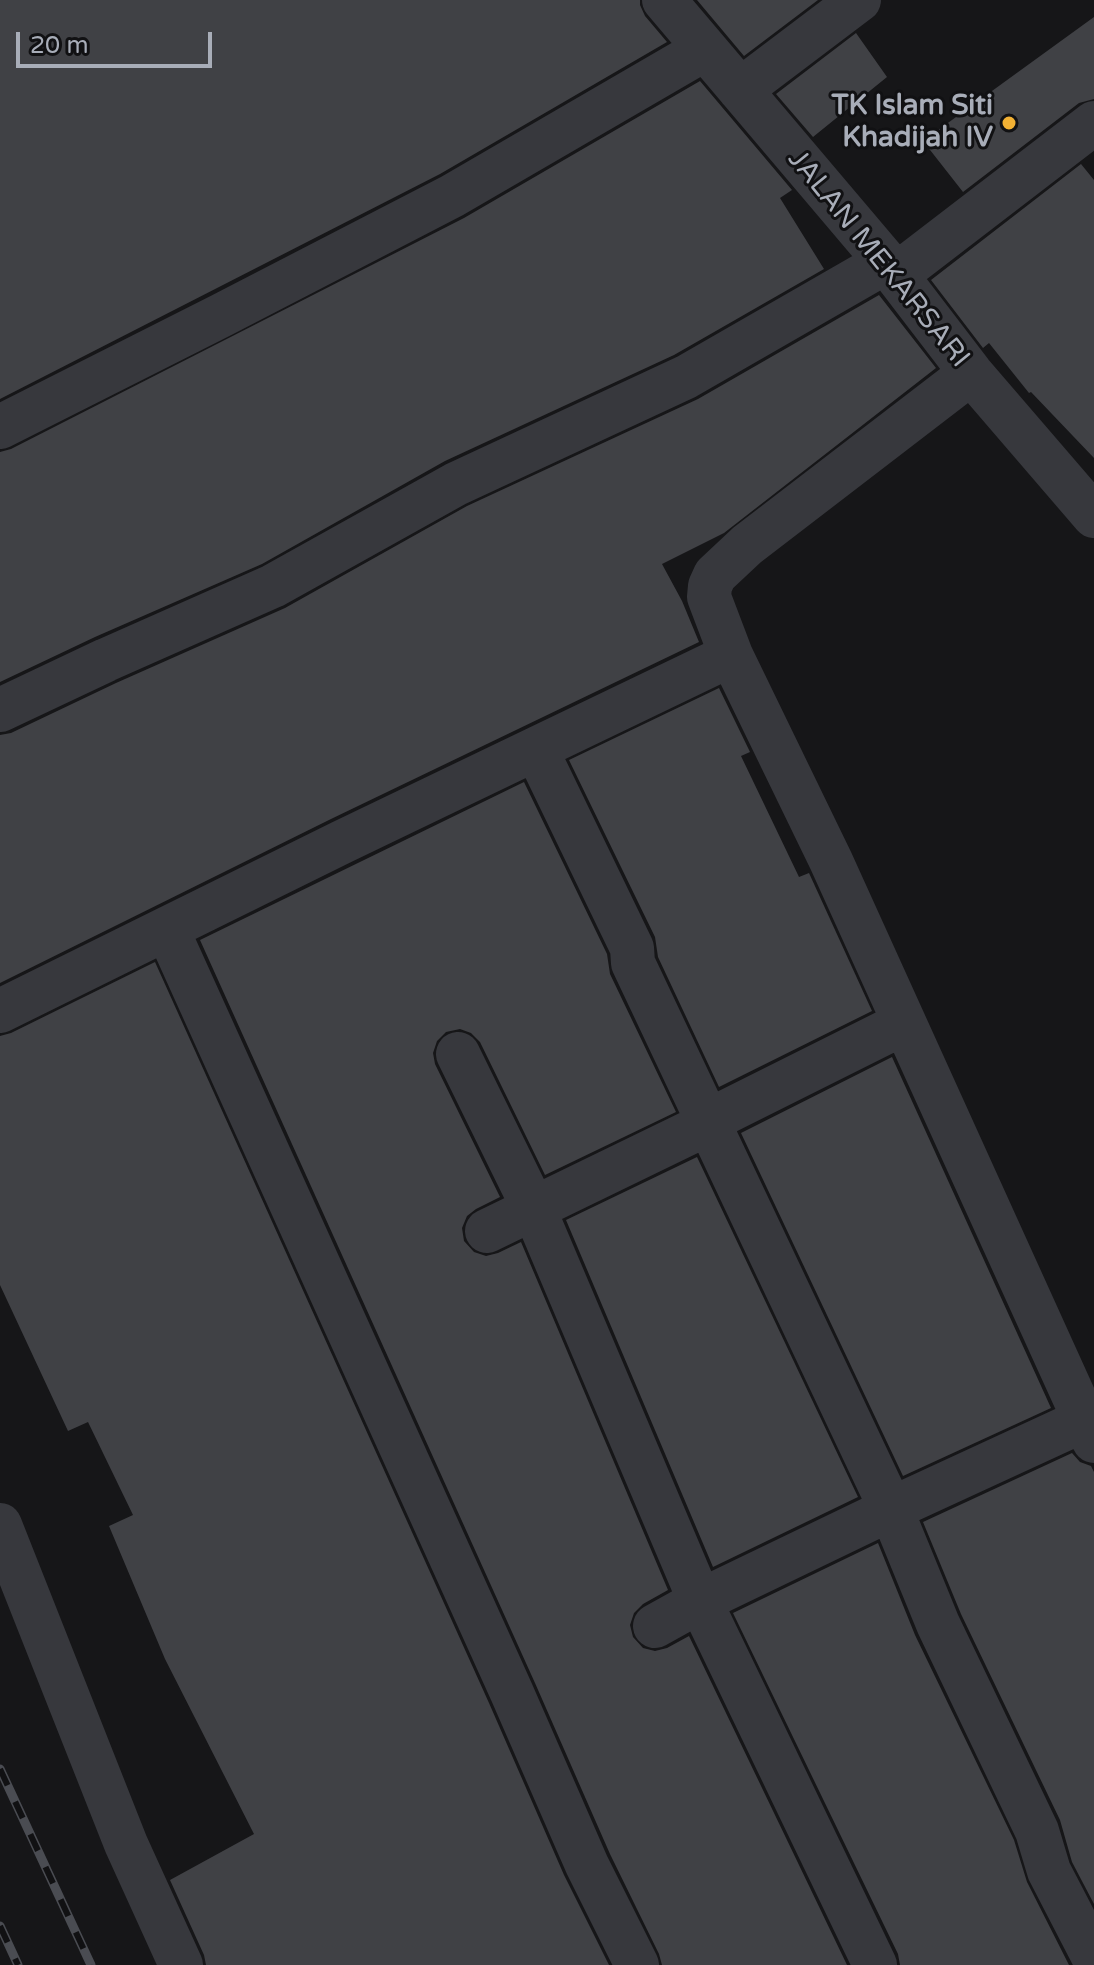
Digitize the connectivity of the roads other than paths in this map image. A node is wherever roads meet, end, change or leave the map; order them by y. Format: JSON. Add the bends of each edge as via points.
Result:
{"nodes":[{"id":1,"x":664,"y":0,"type":"edge"},
{"id":2,"x":859,"y":0,"type":"edge"},
{"id":3,"x":705,"y":49,"type":"junction"},
{"id":4,"x":740,"y":90,"type":"junction"},
{"id":5,"x":1094,"y":123,"type":"edge"},
{"id":6,"x":891,"y":268,"type":"junction"},
{"id":7,"x":971,"y":373,"type":"junction"},
{"id":8,"x":0,"y":427,"type":"edge"},
{"id":9,"x":1094,"y":516,"type":"edge"},
{"id":10,"x":731,"y":655,"type":"junction"},
{"id":11,"x":0,"y":710,"type":"edge"},
{"id":12,"x":536,"y":749,"type":"junction"},
{"id":13,"x":167,"y":929,"type":"junction"},
{"id":14,"x":0,"y":1011,"type":"edge"},
{"id":15,"x":904,"y":1023,"type":"junction"},
{"id":16,"x":458,"y":1054,"type":"dead end"},
{"id":17,"x":708,"y":1121,"type":"junction"},
{"id":18,"x":534,"y":1209,"type":"junction"},
{"id":19,"x":487,"y":1231,"type":"dead end"},
{"id":20,"x":1089,"y":1430,"type":"edge"},
{"id":21,"x":891,"y":1509,"type":"junction"},
{"id":22,"x":0,"y":1525,"type":"edge"},
{"id":23,"x":700,"y":1601,"type":"junction"},
{"id":24,"x":655,"y":1626,"type":"dead end"},
{"id":25,"x":1094,"y":1958,"type":"edge"},
{"id":26,"x":181,"y":1965,"type":"edge"},
{"id":27,"x":637,"y":1965,"type":"edge"},
{"id":28,"x":875,"y":1965,"type":"edge"}],
"edges":[{"from":1,"to":3,"type":"street","name":"JALAN MEKARSARI"},
{"from":2,"to":4,"type":"street"},
{"from":3,"to":4,"type":"street","name":"JALAN MEKARSARI"},
{"from":3,"to":8,"type":"street","via":[[452,196]]},
{"from":4,"to":6,"type":"street","name":"JALAN MEKARSARI"},
{"from":5,"to":6,"type":"street"},
{"from":6,"to":7,"type":"street","name":"JALAN MEKARSARI"},
{"from":6,"to":11,"type":"street","via":[[686,377],[456,484],[273,586]]},
{"from":7,"to":9,"type":"street","name":"JALAN MEKARSARI"},
{"from":7,"to":10,"type":"street","via":[[715,575],[709,597]]},
{"from":10,"to":12,"type":"street"},
{"from":10,"to":15,"type":"street"},
{"from":12,"to":13,"type":"street"},
{"from":12,"to":17,"type":"street"},
{"from":13,"to":14,"type":"street"},
{"from":13,"to":27,"type":"street","via":[[587,1865]]},
{"from":15,"to":17,"type":"street"},
{"from":15,"to":20,"type":"street"},
{"from":16,"to":18,"type":"street"},
{"from":17,"to":18,"type":"street"},
{"from":17,"to":21,"type":"street"},
{"from":18,"to":19,"type":"street"},
{"from":18,"to":23,"type":"street"},
{"from":20,"to":21,"type":"street"},
{"from":21,"to":23,"type":"street"},
{"from":21,"to":25,"type":"street","via":[[938,1624],[1037,1831],[1049,1871]]},
{"from":22,"to":26,"type":"street","via":[[126,1844]]},
{"from":23,"to":24,"type":"street"},
{"from":23,"to":28,"type":"street"}]}
